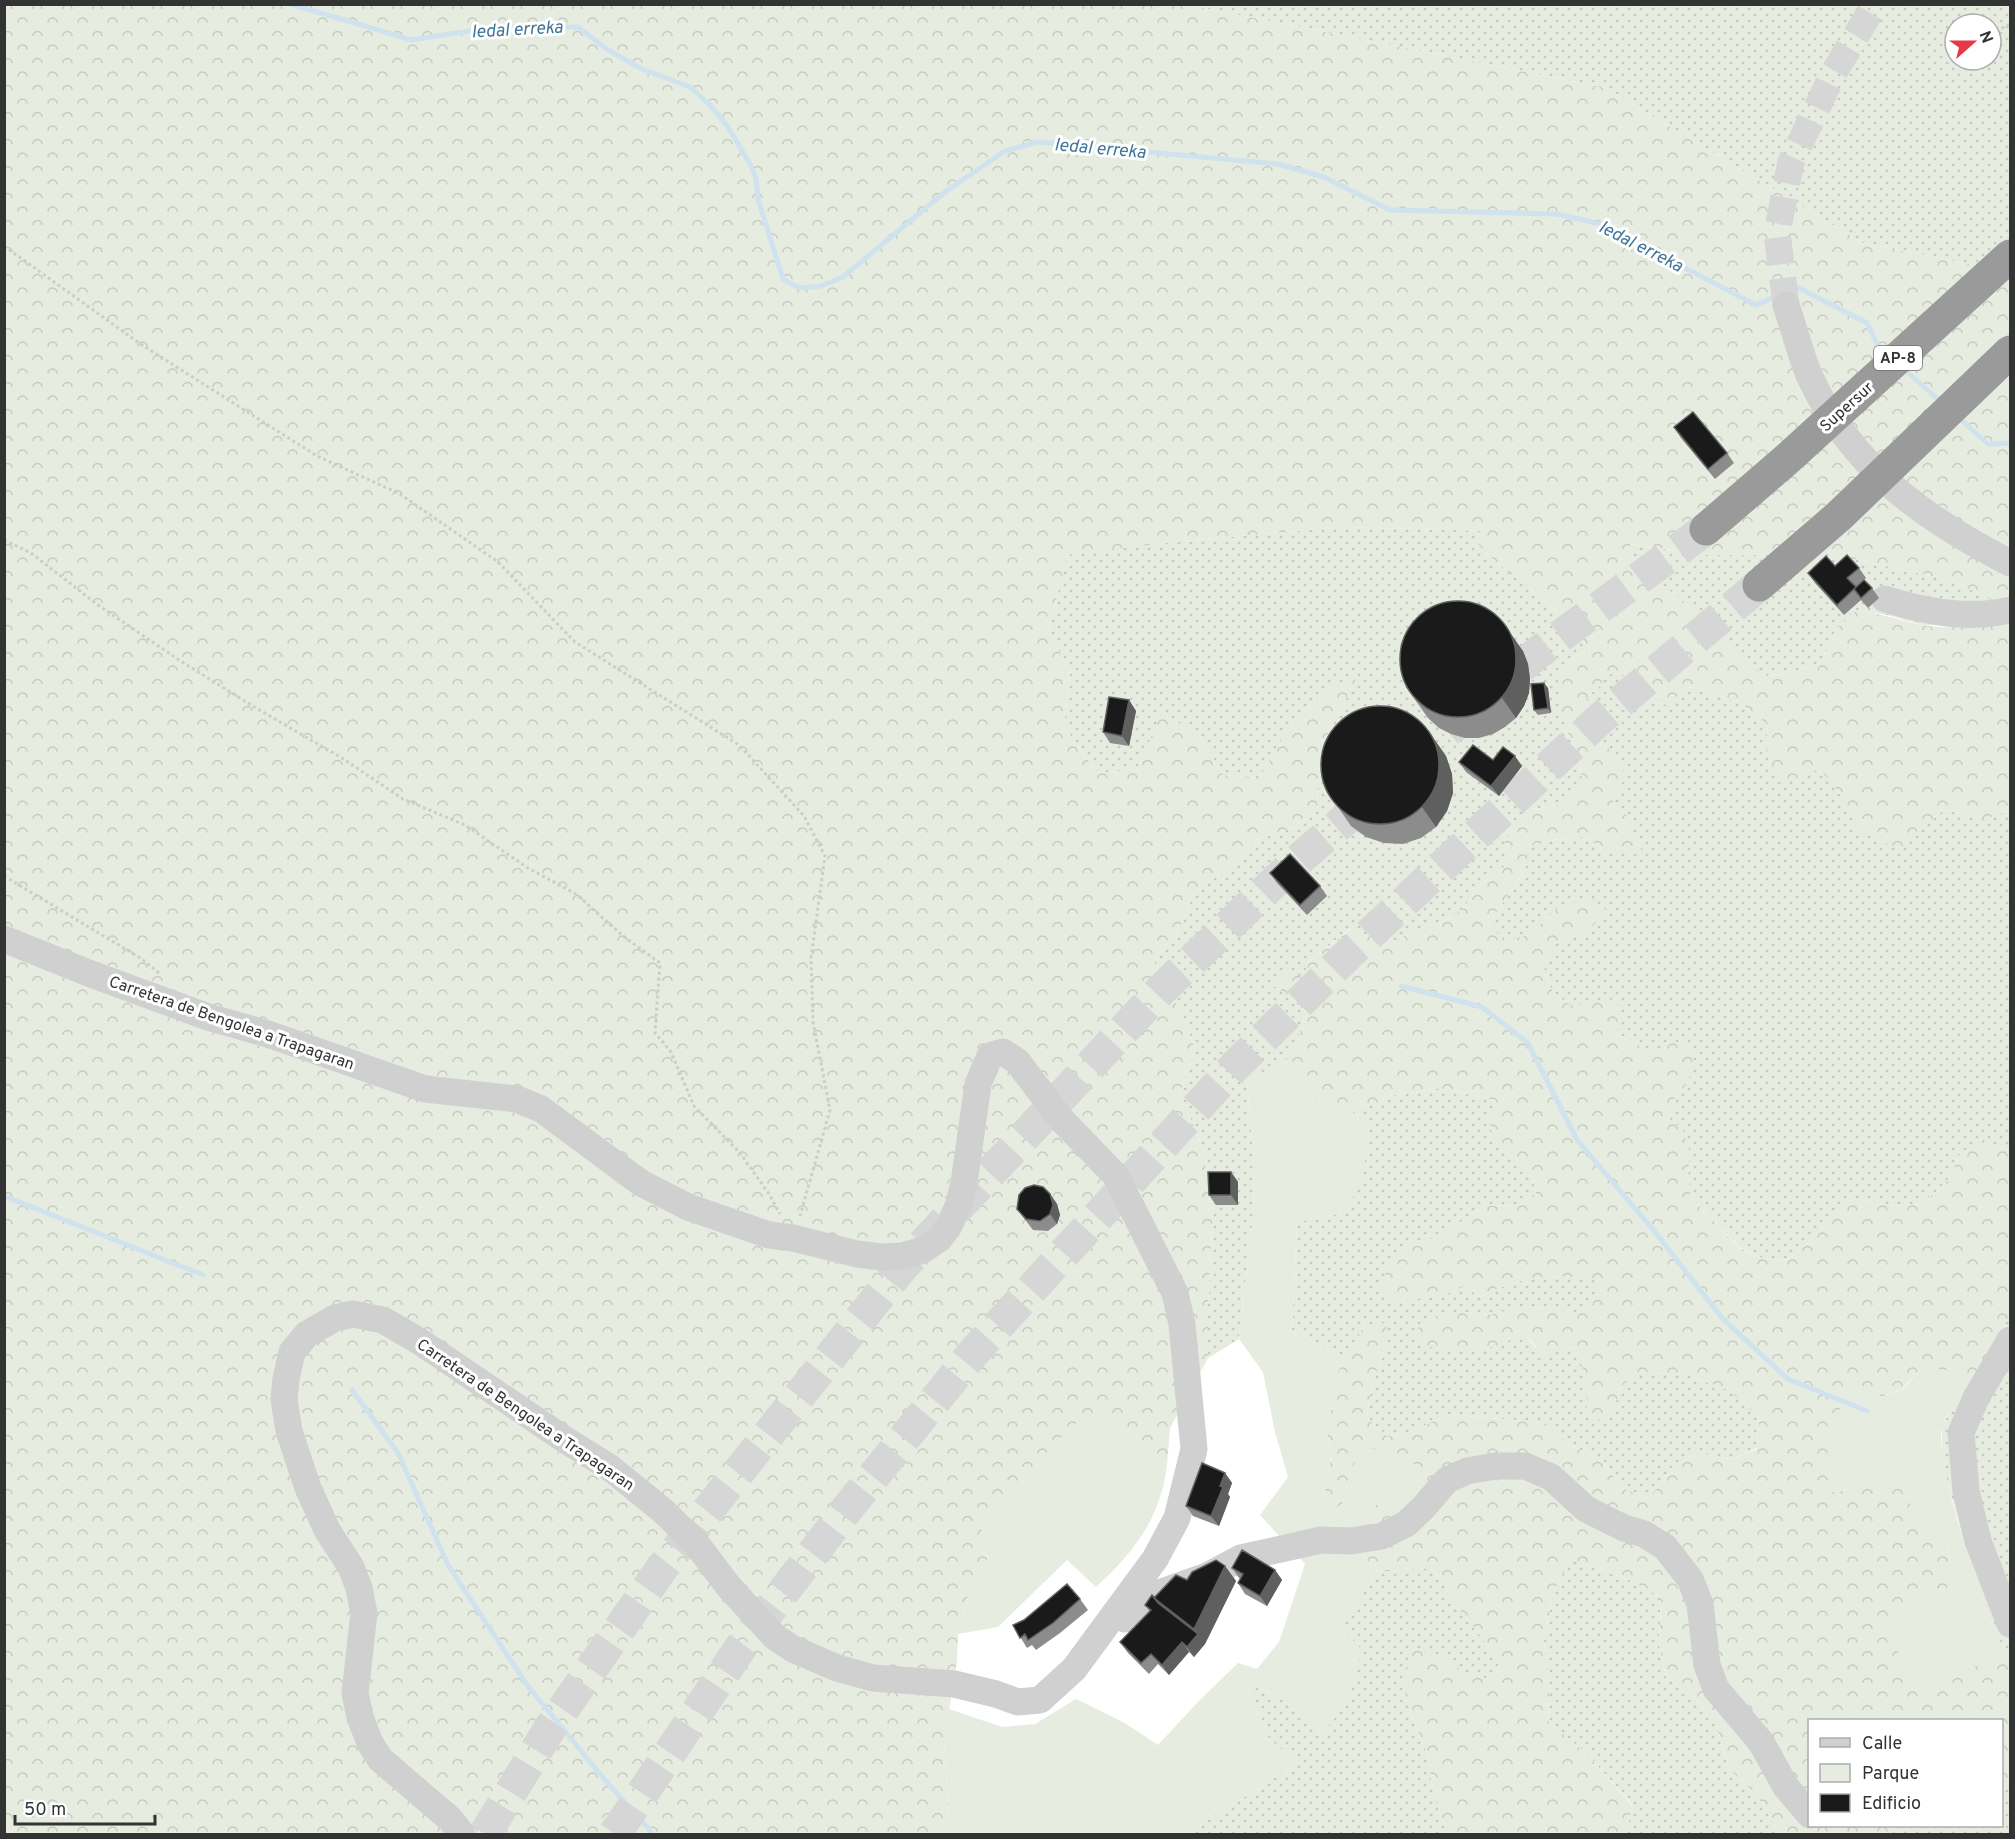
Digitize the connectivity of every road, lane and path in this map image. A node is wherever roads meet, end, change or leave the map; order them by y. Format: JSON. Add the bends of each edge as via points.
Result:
{"nodes":[{"id":1,"x":4,"y":246,"type":"edge"},
{"id":2,"x":2010,"y":256,"type":"edge"},
{"id":3,"x":1786,"y":305,"type":"tunnel mouth"},
{"id":4,"x":2010,"y":352,"type":"edge"},
{"id":5,"x":1706,"y":529,"type":"tunnel mouth"},
{"id":6,"x":4,"y":540,"type":"edge"},
{"id":7,"x":2010,"y":563,"type":"edge"},
{"id":8,"x":1759,"y":585,"type":"tunnel mouth"},
{"id":9,"x":1886,"y":599,"type":"dead end"},
{"id":10,"x":2010,"y":610,"type":"edge"},
{"id":11,"x":4,"y":876,"type":"edge"},
{"id":12,"x":4,"y":939,"type":"edge"},
{"id":13,"x":167,"y":981,"type":"dead end"},
{"id":14,"x":793,"y":1238,"type":"junction"},
{"id":15,"x":2010,"y":1340,"type":"edge"},
{"id":16,"x":2010,"y":1624,"type":"edge"},
{"id":17,"x":1094,"y":1642,"type":"junction"},
{"id":18,"x":1808,"y":1814,"type":"edge"},
{"id":19,"x":462,"y":1834,"type":"edge"}],
"edges":[{"from":1,"to":14,"type":"path","via":[[142,345],[317,456],[400,494],[498,562],[575,642],[739,745],[804,816],[825,856],[811,958],[813,1023],[830,1110]]},
{"from":2,"to":5,"type":"highway","name":"Supersur","number":"AP-8"},
{"from":3,"to":7,"type":"street","via":[[1809,374],[1834,422],[1863,458],[1928,515],[1961,538]]},
{"from":4,"to":8,"type":"highway","via":[[1839,516]]},
{"from":6,"to":14,"type":"path","via":[[31,553],[179,660],[342,758],[403,800],[465,825],[528,868],[576,894],[660,963],[655,1032],[671,1052],[694,1106],[740,1153]]},
{"from":9,"to":10,"type":"street","via":[[1947,614]]},
{"from":11,"to":13,"type":"path","via":[[142,959]]},
{"from":12,"to":14,"type":"street","name":"Carretera de Bengolea a Trapagaran","via":[[208,1017],[425,1089],[517,1099],[542,1109],[641,1183],[688,1207],[769,1235]]},
{"from":14,"to":17,"type":"street","name":"Carretera de Bengolea a Trapagaran","via":[[881,1257],[923,1250],[939,1239],[950,1226],[959,1204],[978,1084],[990,1056],[1003,1052],[1017,1061],[1061,1119],[1116,1176],[1175,1293],[1182,1324],[1194,1449],[1177,1518],[1155,1559]]},
{"from":15,"to":16,"type":"street","via":[[1976,1398],[1961,1433],[1966,1491],[1978,1541]]},
{"from":17,"to":18,"type":"street","via":[[1159,1593],[1207,1576],[1241,1558],[1321,1540],[1382,1536],[1406,1524],[1447,1480],[1467,1471],[1495,1466],[1525,1467],[1551,1477],[1586,1509],[1665,1547],[1690,1579],[1700,1604],[1707,1665],[1716,1689],[1761,1742],[1786,1787]]},
{"from":17,"to":19,"type":"street","name":"Carretera de Bengolea a Trapagaran","via":[[1074,1669],[1040,1700],[1018,1702],[954,1684],[873,1678],[837,1668],[775,1637],[695,1542],[609,1467],[383,1320],[353,1314],[335,1318],[307,1334],[292,1352],[284,1399],[289,1431],[308,1488],[359,1588],[363,1613],[355,1693],[370,1743],[380,1759]]}]}
